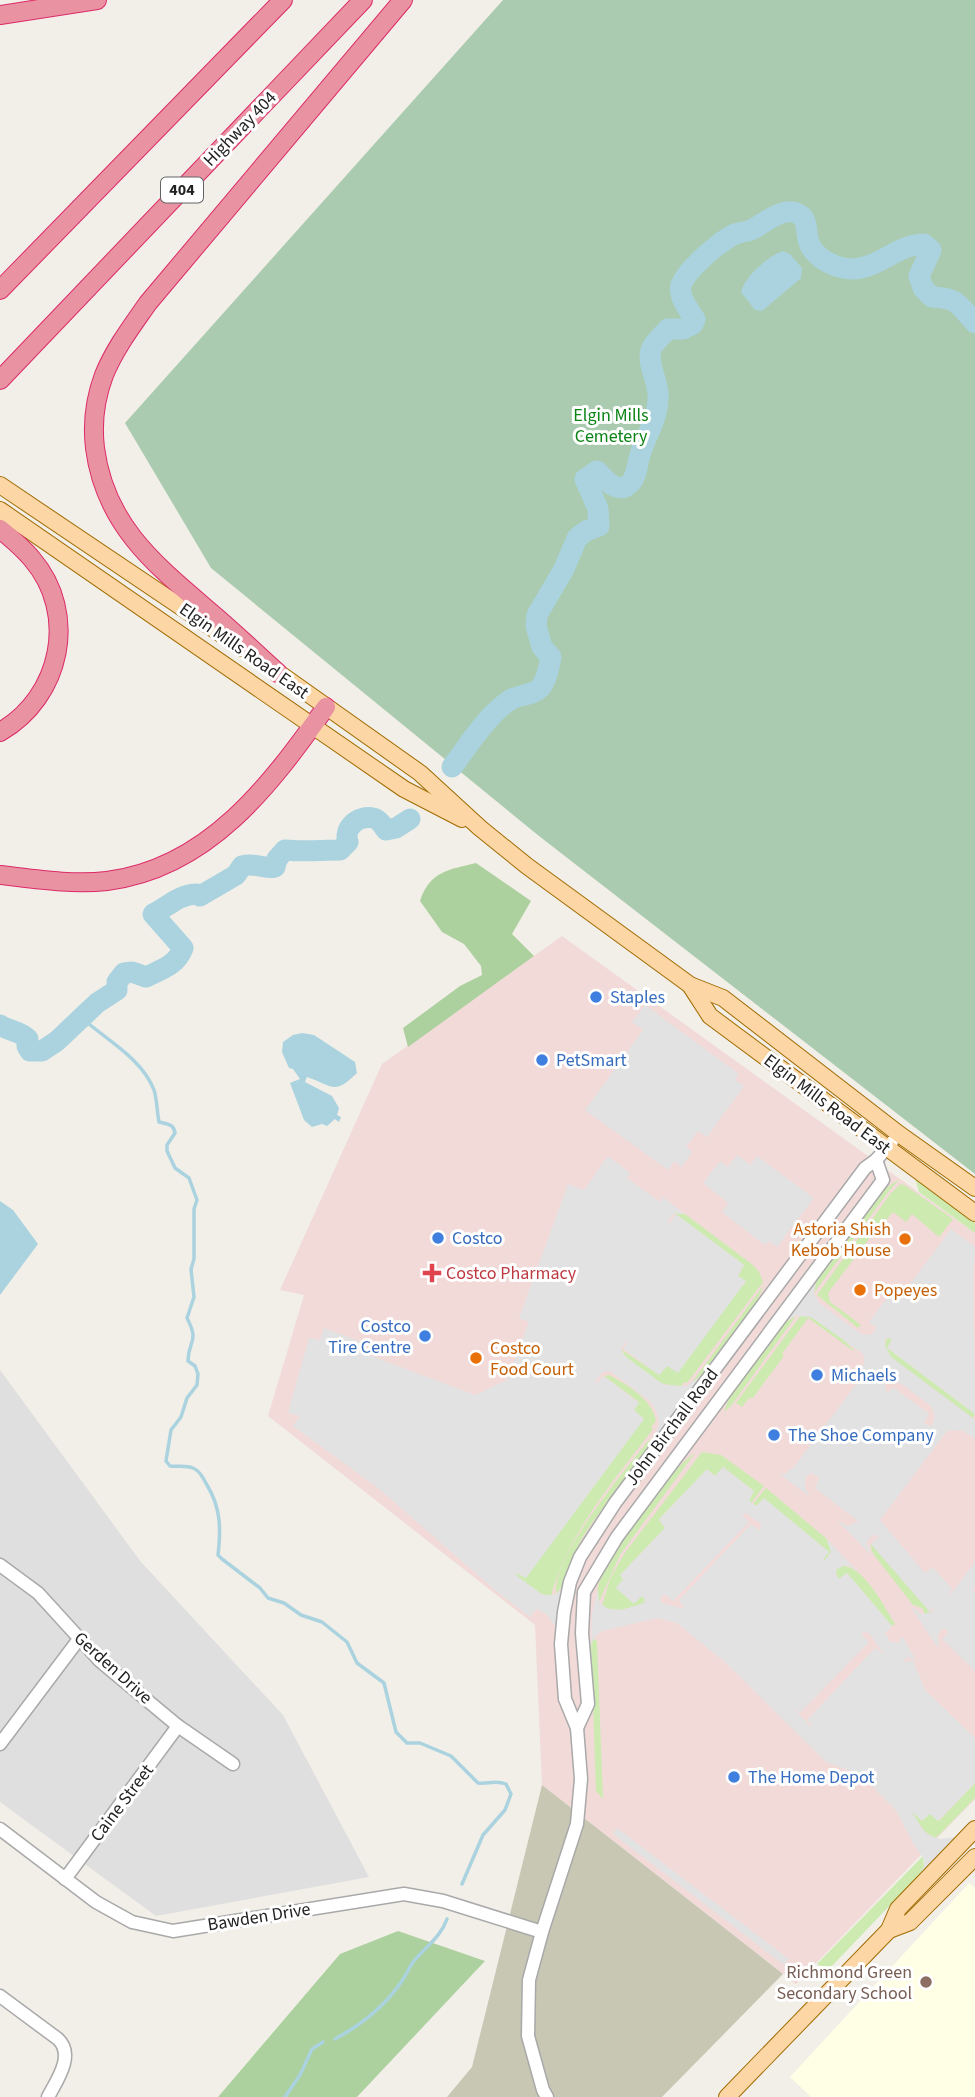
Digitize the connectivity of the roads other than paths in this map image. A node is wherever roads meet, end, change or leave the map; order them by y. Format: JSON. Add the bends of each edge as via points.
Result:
{"nodes":[{"id":1,"x":97,"y":0,"type":"edge"},
{"id":2,"x":283,"y":0,"type":"edge"},
{"id":3,"x":363,"y":0,"type":"edge"},
{"id":4,"x":403,"y":0,"type":"edge"},
{"id":5,"x":0,"y":15,"type":"edge"},
{"id":6,"x":0,"y":290,"type":"edge"},
{"id":7,"x":0,"y":380,"type":"edge"},
{"id":8,"x":0,"y":485,"type":"edge"},
{"id":9,"x":0,"y":510,"type":"edge"},
{"id":10,"x":0,"y":529,"type":"edge"},
{"id":11,"x":278,"y":673,"type":"junction"},
{"id":12,"x":326,"y":708,"type":"junction"},
{"id":13,"x":313,"y":726,"type":"junction"},
{"id":14,"x":0,"y":732,"type":"edge"},
{"id":15,"x":480,"y":828,"type":"junction"},
{"id":16,"x":0,"y":875,"type":"edge"},
{"id":17,"x":690,"y":985,"type":"junction"},
{"id":18,"x":899,"y":1134,"type":"junction"},
{"id":19,"x":881,"y":1154,"type":"junction"},
{"id":20,"x":975,"y":1188,"type":"edge"},
{"id":21,"x":975,"y":1213,"type":"edge"},
{"id":22,"x":0,"y":1565,"type":"edge"},
{"id":23,"x":79,"y":1639,"type":"junction"},
{"id":24,"x":178,"y":1726,"type":"junction"},
{"id":25,"x":577,"y":1728,"type":"junction"},
{"id":26,"x":0,"y":1744,"type":"edge"},
{"id":27,"x":233,"y":1764,"type":"dead end"},
{"id":28,"x":0,"y":1829,"type":"edge"},
{"id":29,"x":975,"y":1829,"type":"edge"},
{"id":30,"x":975,"y":1857,"type":"edge"},
{"id":31,"x":65,"y":1879,"type":"junction"},
{"id":32,"x":889,"y":1930,"type":"junction"},
{"id":33,"x":542,"y":1932,"type":"junction"},
{"id":34,"x":0,"y":1996,"type":"edge"},
{"id":35,"x":48,"y":2097,"type":"edge"},
{"id":36,"x":547,"y":2097,"type":"edge"},
{"id":37,"x":727,"y":2097,"type":"edge"}],
"edges":[{"from":1,"to":5,"type":"highway"},
{"from":2,"to":6,"type":"highway"},
{"from":3,"to":7,"type":"highway","name":"Highway 404","number":"404"},
{"from":4,"to":11,"type":"highway","via":[[148,303],[120,343],[95,405],[98,469],[125,530],[158,566]]},
{"from":8,"to":11,"type":"main road","name":"Elgin Mills Road East"},
{"from":9,"to":13,"type":"main road","name":"Elgin Mills Road East"},
{"from":10,"to":14,"type":"highway","via":[[33,559],[50,588],[60,628],[58,650],[44,690],[32,708]]},
{"from":11,"to":12,"type":"main road","name":"Elgin Mills Road East"},
{"from":12,"to":13,"type":"highway"},
{"from":12,"to":15,"type":"main road","name":"Elgin Mills Road East","via":[[420,773]]},
{"from":13,"to":15,"type":"main road","name":"Elgin Mills Road East","via":[[404,789]]},
{"from":13,"to":16,"type":"highway","via":[[228,826],[173,863],[105,881]]},
{"from":15,"to":17,"type":"main road","name":"Elgin Mills Road East"},
{"from":17,"to":18,"type":"main road","name":"Elgin Mills Road East","via":[[723,998]]},
{"from":17,"to":19,"type":"main road","name":"Elgin Mills Road East","via":[[709,1016]]},
{"from":18,"to":19,"type":"street","name":"John Birchall Road"},
{"from":18,"to":20,"type":"main road","name":"Elgin Mills Road East"},
{"from":19,"to":21,"type":"main road","name":"Elgin Mills Road East"},
{"from":19,"to":25,"type":"street","name":"John Birchall Road","via":[[883,1180],[617,1537],[584,1592],[588,1704]]},
{"from":19,"to":25,"type":"street","name":"John Birchall Road","via":[[865,1168],[580,1557],[566,1596],[561,1644],[565,1699]]},
{"from":22,"to":23,"type":"street","name":"Gerden Drive","via":[[38,1594]]},
{"from":23,"to":24,"type":"street","name":"Gerden Drive"},
{"from":23,"to":26,"type":"street"},
{"from":24,"to":27,"type":"street","name":"Gerden Drive"},
{"from":24,"to":31,"type":"street","name":"Caine Street"},
{"from":25,"to":33,"type":"street","name":"John Birchall Road","via":[[581,1779],[577,1824]]},
{"from":28,"to":31,"type":"street","name":"Bawden Drive"},
{"from":29,"to":32,"type":"main road","via":[[898,1909]]},
{"from":30,"to":32,"type":"main road","via":[[910,1922]]},
{"from":31,"to":33,"type":"street","name":"Bawden Drive","via":[[132,1922],[173,1931],[404,1894],[443,1901]]},
{"from":32,"to":37,"type":"main road"},
{"from":33,"to":36,"type":"street","name":"John Birchall Road","via":[[529,1980],[528,2036]]},
{"from":34,"to":35,"type":"street","via":[[65,2048],[65,2060]]}]}
